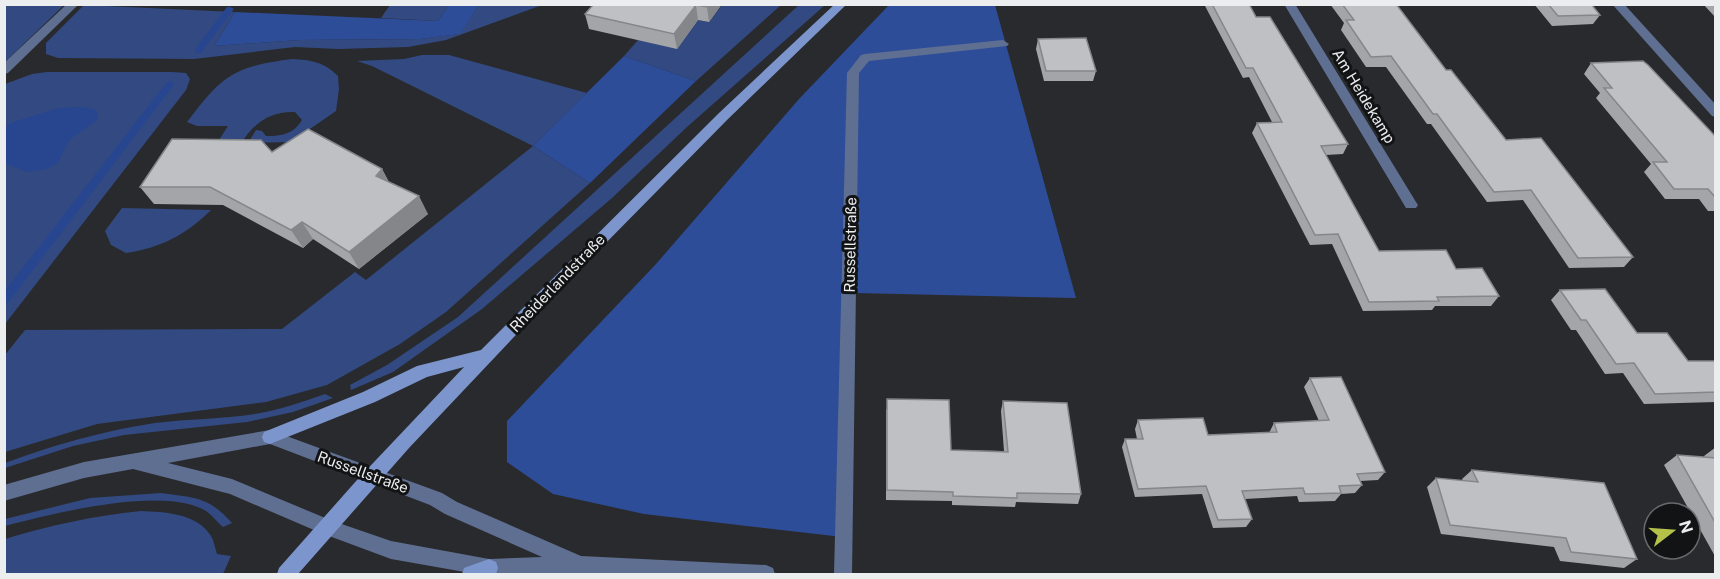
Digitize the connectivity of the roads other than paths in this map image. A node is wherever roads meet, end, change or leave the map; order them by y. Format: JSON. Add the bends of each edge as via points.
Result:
{"nodes":[{"id":1,"x":74,"y":4,"type":"edge"},
{"id":2,"x":842,"y":4,"type":"edge"},
{"id":3,"x":1289,"y":4,"type":"edge"},
{"id":4,"x":1617,"y":4,"type":"edge"},
{"id":5,"x":1003,"y":44,"type":"dead end"},
{"id":6,"x":4,"y":70,"type":"edge"},
{"id":7,"x":1716,"y":113,"type":"edge"},
{"id":8,"x":1411,"y":205,"type":"dead end"},
{"id":9,"x":487,"y":355,"type":"junction"},
{"id":10,"x":270,"y":437,"type":"junction"},
{"id":11,"x":135,"y":462,"type":"junction"},
{"id":12,"x":372,"y":477,"type":"junction"},
{"id":13,"x":4,"y":493,"type":"edge"},
{"id":14,"x":327,"y":527,"type":"junction"},
{"id":15,"x":580,"y":565,"type":"junction"},
{"id":16,"x":489,"y":568,"type":"junction"},
{"id":17,"x":719,"y":573,"type":"edge"},
{"id":18,"x":286,"y":574,"type":"edge"},
{"id":19,"x":471,"y":574,"type":"edge"},
{"id":20,"x":766,"y":574,"type":"edge"},
{"id":21,"x":843,"y":574,"type":"edge"}],
"edges":[{"from":1,"to":6,"type":"street"},
{"from":2,"to":9,"type":"main road","name":"Rheiderlandstraße","via":[[677,161]]},
{"from":3,"to":8,"type":"street","name":"Am Heidekamp"},
{"from":4,"to":7,"type":"street"},
{"from":5,"to":21,"type":"street","name":"Russellstraße","via":[[866,58],[853,73]]},
{"from":9,"to":10,"type":"main road","via":[[423,371],[369,398]]},
{"from":9,"to":12,"type":"main road","name":"Rheiderlandstraße"},
{"from":10,"to":11,"type":"street","name":"Russellstraße"},
{"from":10,"to":12,"type":"street","name":"Russellstraße"},
{"from":11,"to":13,"type":"street","name":"Russellstraße","via":[[55,477]]},
{"from":11,"to":14,"type":"street","name":"Russellstraße","via":[[232,487]]},
{"from":12,"to":14,"type":"main road","name":"Rheiderlandstraße"},
{"from":12,"to":15,"type":"street","name":"Russellstraße","via":[[436,499]]},
{"from":14,"to":16,"type":"street","name":"Russellstraße","via":[[391,549]]},
{"from":14,"to":18,"type":"main road","name":"Rheiderlandstraße"},
{"from":15,"to":16,"type":"street","name":"Russellstraße"},
{"from":15,"to":17,"type":"street","name":"Russellstraße"},
{"from":16,"to":19,"type":"main road"},
{"from":17,"to":20,"type":"street","name":"Russellstraße"}]}
